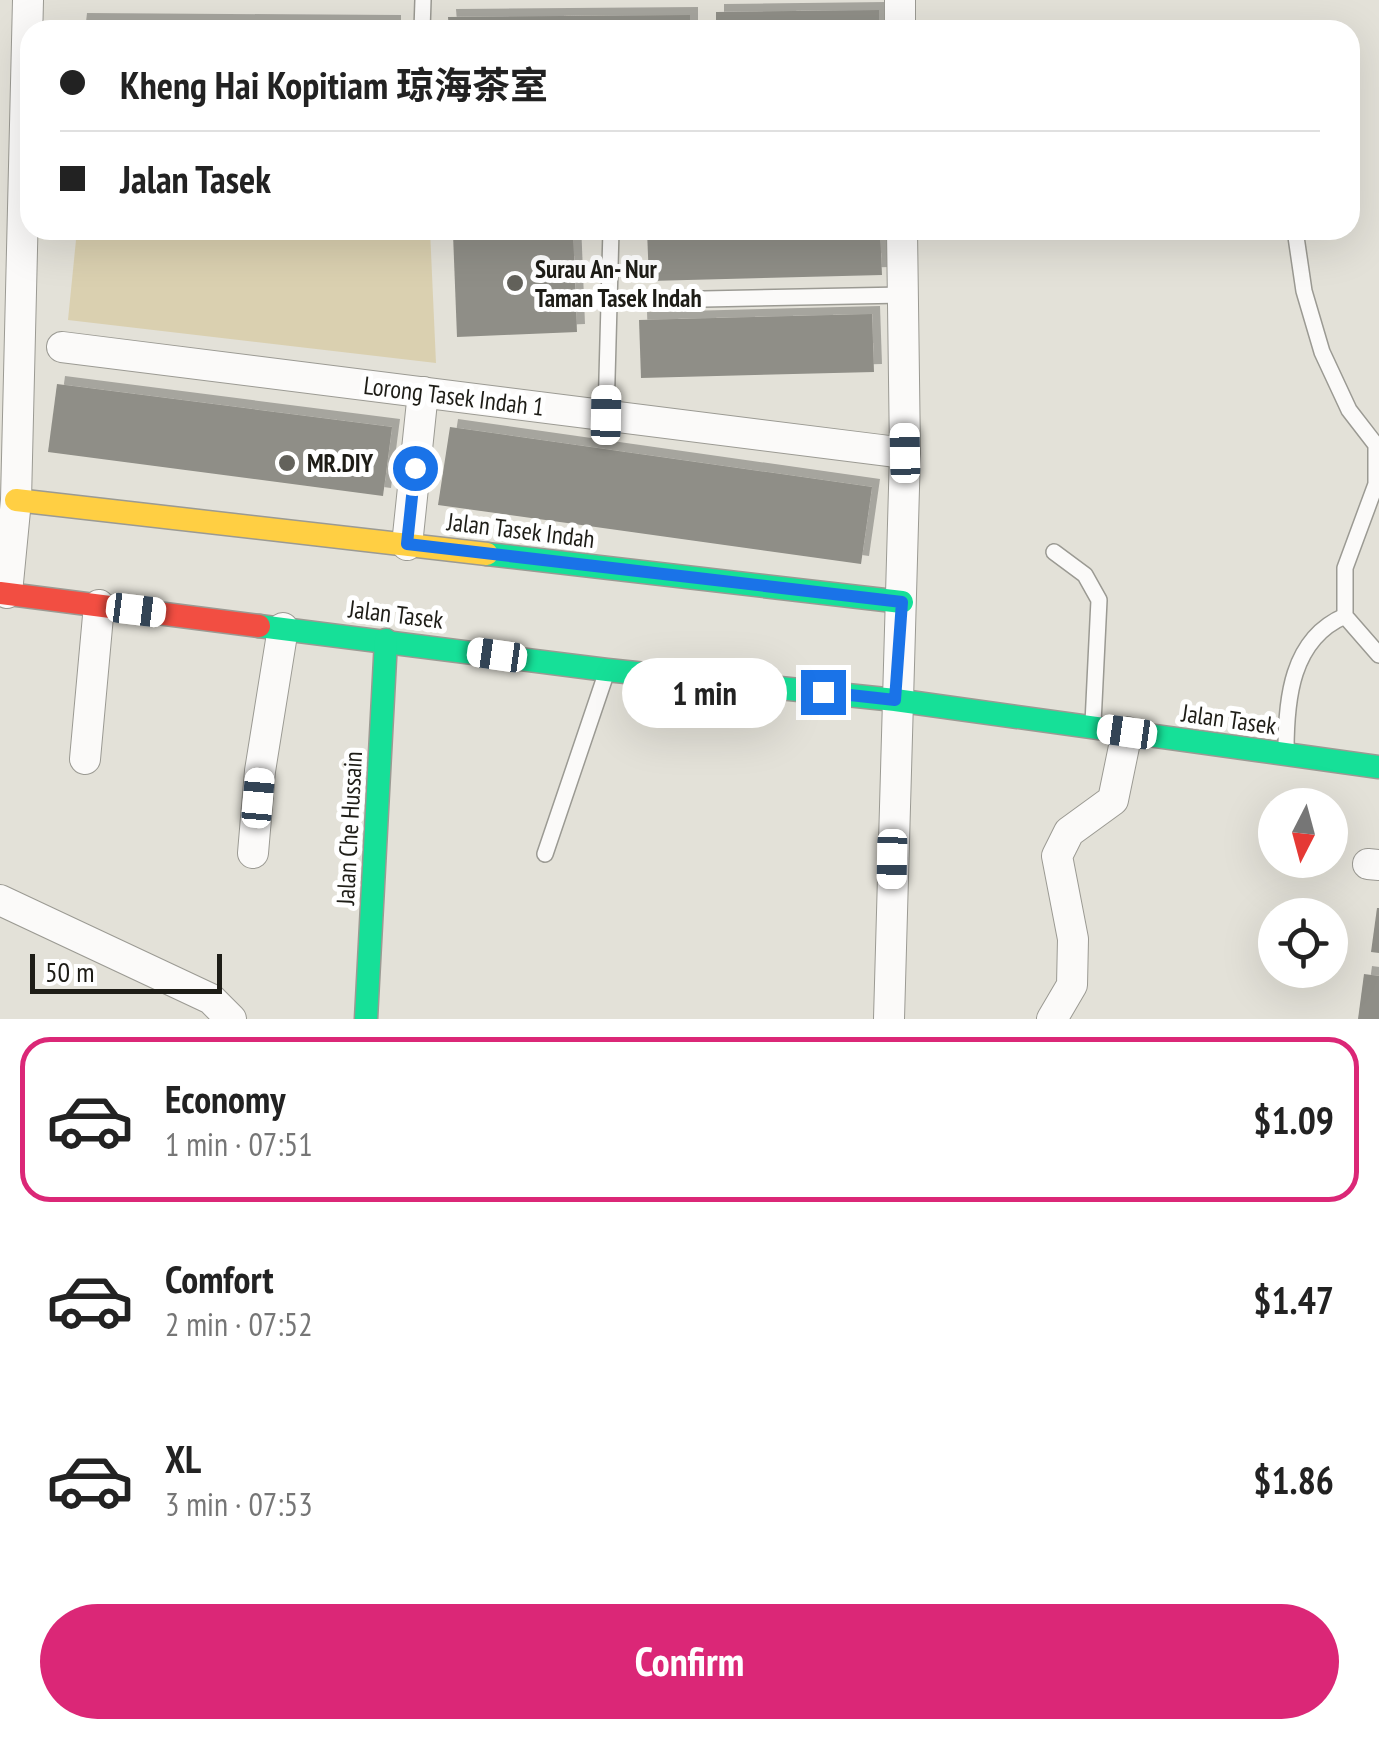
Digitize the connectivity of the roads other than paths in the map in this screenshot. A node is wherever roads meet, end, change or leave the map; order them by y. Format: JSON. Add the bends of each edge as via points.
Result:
{"nodes":[{"id":1,"x":22,"y":240,"type":"edge"},
{"id":2,"x":610,"y":240,"type":"edge"},
{"id":3,"x":902,"y":240,"type":"edge"},
{"id":4,"x":1296,"y":240,"type":"edge"},
{"id":5,"x":903,"y":295,"type":"junction"},
{"id":6,"x":608,"y":301,"type":"junction"},
{"id":7,"x":62,"y":346,"type":"dead end"},
{"id":8,"x":423,"y":392,"type":"junction"},
{"id":9,"x":606,"y":415,"type":"junction"},
{"id":10,"x":905,"y":453,"type":"junction"},
{"id":11,"x":16,"y":500,"type":"junction"},
{"id":12,"x":407,"y":544,"type":"junction"},
{"id":13,"x":1054,"y":552,"type":"dead end"},
{"id":14,"x":3,"y":593,"type":"edge"},
{"id":15,"x":902,"y":602,"type":"junction"},
{"id":16,"x":99,"y":605,"type":"junction"},
{"id":17,"x":1344,"y":616,"type":"junction"},
{"id":18,"x":283,"y":628,"type":"junction"},
{"id":19,"x":386,"y":640,"type":"junction"},
{"id":20,"x":1379,"y":655,"type":"edge"},
{"id":21,"x":607,"y":670,"type":"junction"},
{"id":22,"x":895,"y":700,"type":"junction"},
{"id":23,"x":1093,"y":727,"type":"junction"},
{"id":24,"x":1127,"y":732,"type":"junction"},
{"id":25,"x":1286,"y":755,"type":"junction"},
{"id":26,"x":85,"y":759,"type":"dead end"},
{"id":27,"x":1379,"y":768,"type":"edge"},
{"id":28,"x":252,"y":853,"type":"dead end"},
{"id":29,"x":545,"y":854,"type":"dead end"},
{"id":30,"x":0,"y":900,"type":"edge"},
{"id":31,"x":231,"y":1019,"type":"edge"},
{"id":32,"x":366,"y":1019,"type":"edge"},
{"id":33,"x":888,"y":1019,"type":"edge"},
{"id":34,"x":1052,"y":1019,"type":"edge"}],
"edges":[{"from":1,"to":11,"type":"street"},
{"from":2,"to":6,"type":"lane"},
{"from":3,"to":5,"type":"street"},
{"from":4,"to":17,"type":"lane","via":[[1322,352],[1348,410],[1376,445],[1376,484],[1345,568]]},
{"from":5,"to":6,"type":"lane"},
{"from":5,"to":10,"type":"street"},
{"from":6,"to":9,"type":"lane"},
{"from":7,"to":8,"type":"street","name":"Lorong Tasek Indah 1"},
{"from":8,"to":9,"type":"street","name":"Lorong Tasek Indah 1"},
{"from":8,"to":12,"type":"street"},
{"from":9,"to":10,"type":"street","name":"Lorong Tasek Indah 1"},
{"from":10,"to":15,"type":"street"},
{"from":11,"to":12,"type":"main road","name":"Jalan Tasek Indah"},
{"from":11,"to":14,"type":"street"},
{"from":12,"to":15,"type":"main road","name":"Jalan Tasek Indah"},
{"from":13,"to":23,"type":"lane","via":[[1086,575],[1099,600]]},
{"from":14,"to":16,"type":"main road","name":"Jalan Tasek"},
{"from":15,"to":22,"type":"street"},
{"from":16,"to":18,"type":"main road","name":"Jalan Tasek"},
{"from":16,"to":26,"type":"street"},
{"from":17,"to":20,"type":"lane"},
{"from":17,"to":25,"type":"lane","via":[[1308,646],[1286,695]]},
{"from":18,"to":19,"type":"main road","name":"Jalan Tasek"},
{"from":18,"to":28,"type":"street"},
{"from":19,"to":21,"type":"main road","name":"Jalan Tasek"},
{"from":19,"to":32,"type":"main road","name":"Jalan Che Hussain"},
{"from":21,"to":22,"type":"main road","name":"Jalan Tasek"},
{"from":21,"to":29,"type":"lane"},
{"from":22,"to":23,"type":"main road","name":"Jalan Tasek"},
{"from":22,"to":33,"type":"street"},
{"from":23,"to":24,"type":"main road","name":"Jalan Tasek"},
{"from":24,"to":25,"type":"main road","name":"Jalan Tasek"},
{"from":24,"to":34,"type":"street","via":[[1113,800],[1069,832],[1057,856],[1073,940],[1072,985]]},
{"from":25,"to":27,"type":"main road","name":"Jalan Tasek"},
{"from":30,"to":31,"type":"street","via":[[212,999]]}]}
